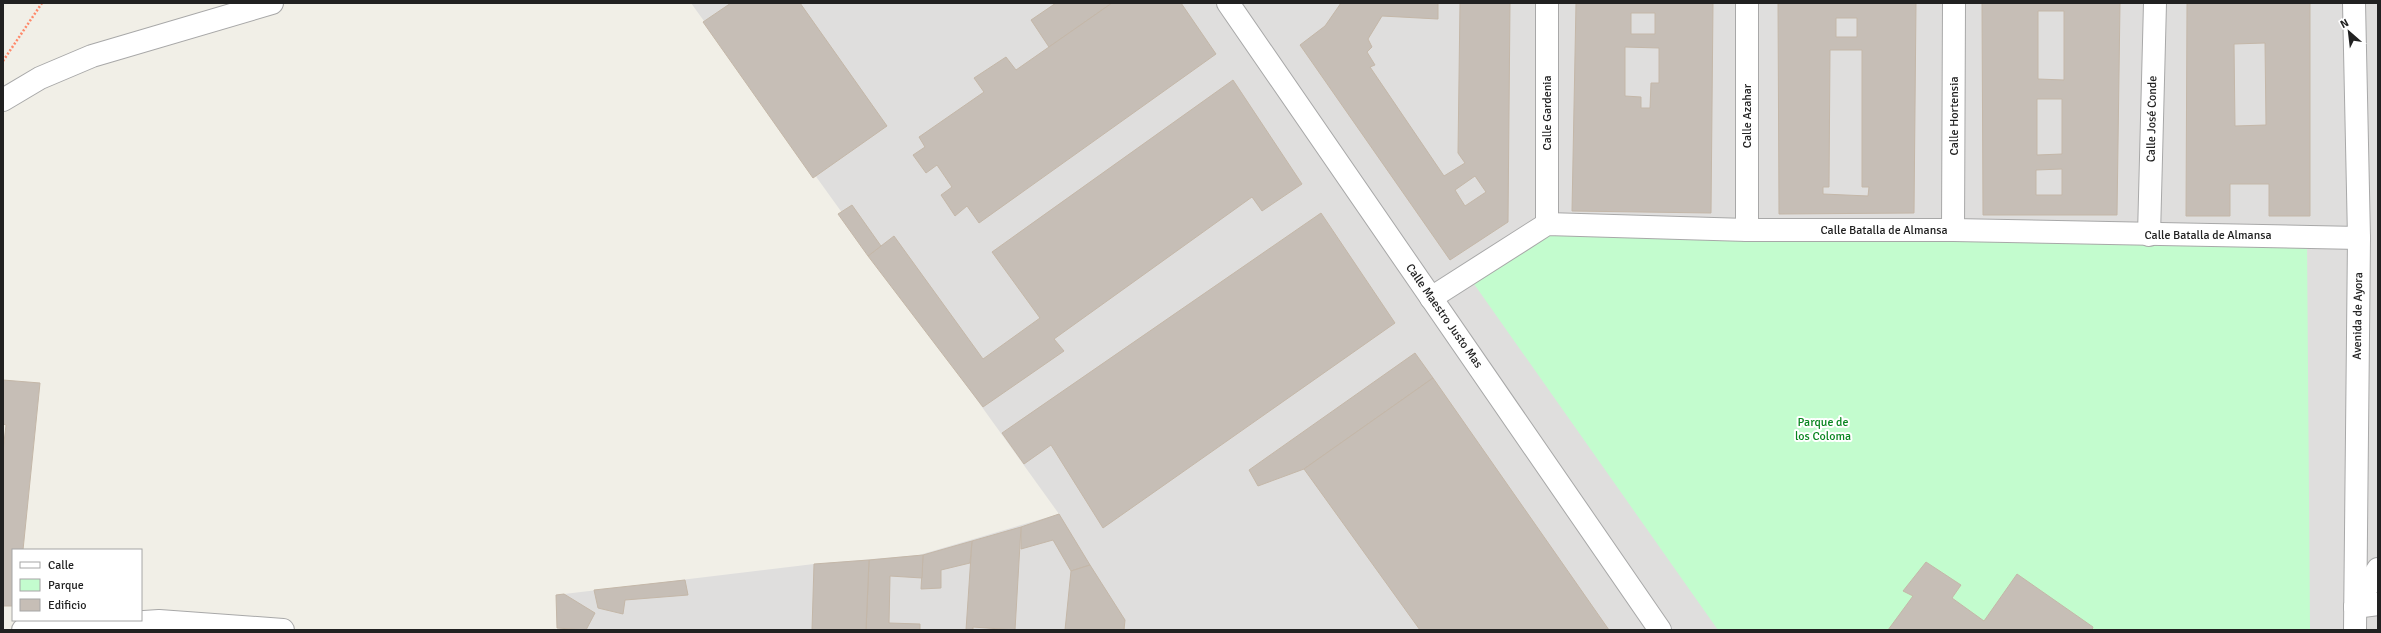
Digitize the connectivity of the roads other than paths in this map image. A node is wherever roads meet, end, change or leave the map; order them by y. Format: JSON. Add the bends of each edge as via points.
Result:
{"nodes":[{"id":1,"x":272,"y":3,"type":"edge"},
{"id":2,"x":1228,"y":3,"type":"edge"},
{"id":3,"x":1547,"y":3,"type":"edge"},
{"id":4,"x":1748,"y":3,"type":"edge"},
{"id":5,"x":1954,"y":3,"type":"edge"},
{"id":6,"x":2155,"y":3,"type":"edge"},
{"id":7,"x":2354,"y":3,"type":"edge"},
{"id":8,"x":3,"y":100,"type":"edge"},
{"id":9,"x":1547,"y":224,"type":"junction"},
{"id":10,"x":1747,"y":230,"type":"junction"},
{"id":11,"x":1953,"y":230,"type":"junction"},
{"id":12,"x":2149,"y":235,"type":"junction"},
{"id":13,"x":2359,"y":238,"type":"junction"},
{"id":14,"x":1432,"y":298,"type":"junction"},
{"id":15,"x":2378,"y":569,"type":"edge"},
{"id":16,"x":2378,"y":604,"type":"edge"},
{"id":17,"x":2355,"y":607,"type":"junction"},
{"id":18,"x":23,"y":630,"type":"edge"},
{"id":19,"x":283,"y":630,"type":"edge"},
{"id":20,"x":1660,"y":630,"type":"edge"},
{"id":21,"x":2355,"y":630,"type":"edge"}],
"edges":[{"from":1,"to":8,"type":"street","via":[[92,56],[40,78]]},
{"from":2,"to":14,"type":"street","name":"Calle Maestro Justo Mas"},
{"from":3,"to":9,"type":"street","name":"Calle Gardenia"},
{"from":4,"to":10,"type":"street","name":"Calle Azahar"},
{"from":5,"to":11,"type":"street","name":"Calle Hortensia"},
{"from":6,"to":12,"type":"street","name":"Calle José Conde"},
{"from":7,"to":13,"type":"street","name":"Avenida de Ayora"},
{"from":9,"to":10,"type":"street","name":"Calle Batalla de Almansa"},
{"from":9,"to":14,"type":"street"},
{"from":10,"to":11,"type":"street","name":"Calle Batalla de Almansa"},
{"from":11,"to":12,"type":"street","name":"Calle Batalla de Almansa"},
{"from":12,"to":13,"type":"street","name":"Calle Batalla de Almansa","via":[[2307,235]]},
{"from":13,"to":17,"type":"street","name":"Avenida de Ayora"},
{"from":14,"to":20,"type":"street","name":"Calle Maestro Justo Mas"},
{"from":15,"to":17,"type":"street"},
{"from":16,"to":17,"type":"street"},
{"from":17,"to":21,"type":"street","name":"Avenida de Ayora"},
{"from":18,"to":19,"type":"street","via":[[159,621]]}]}
